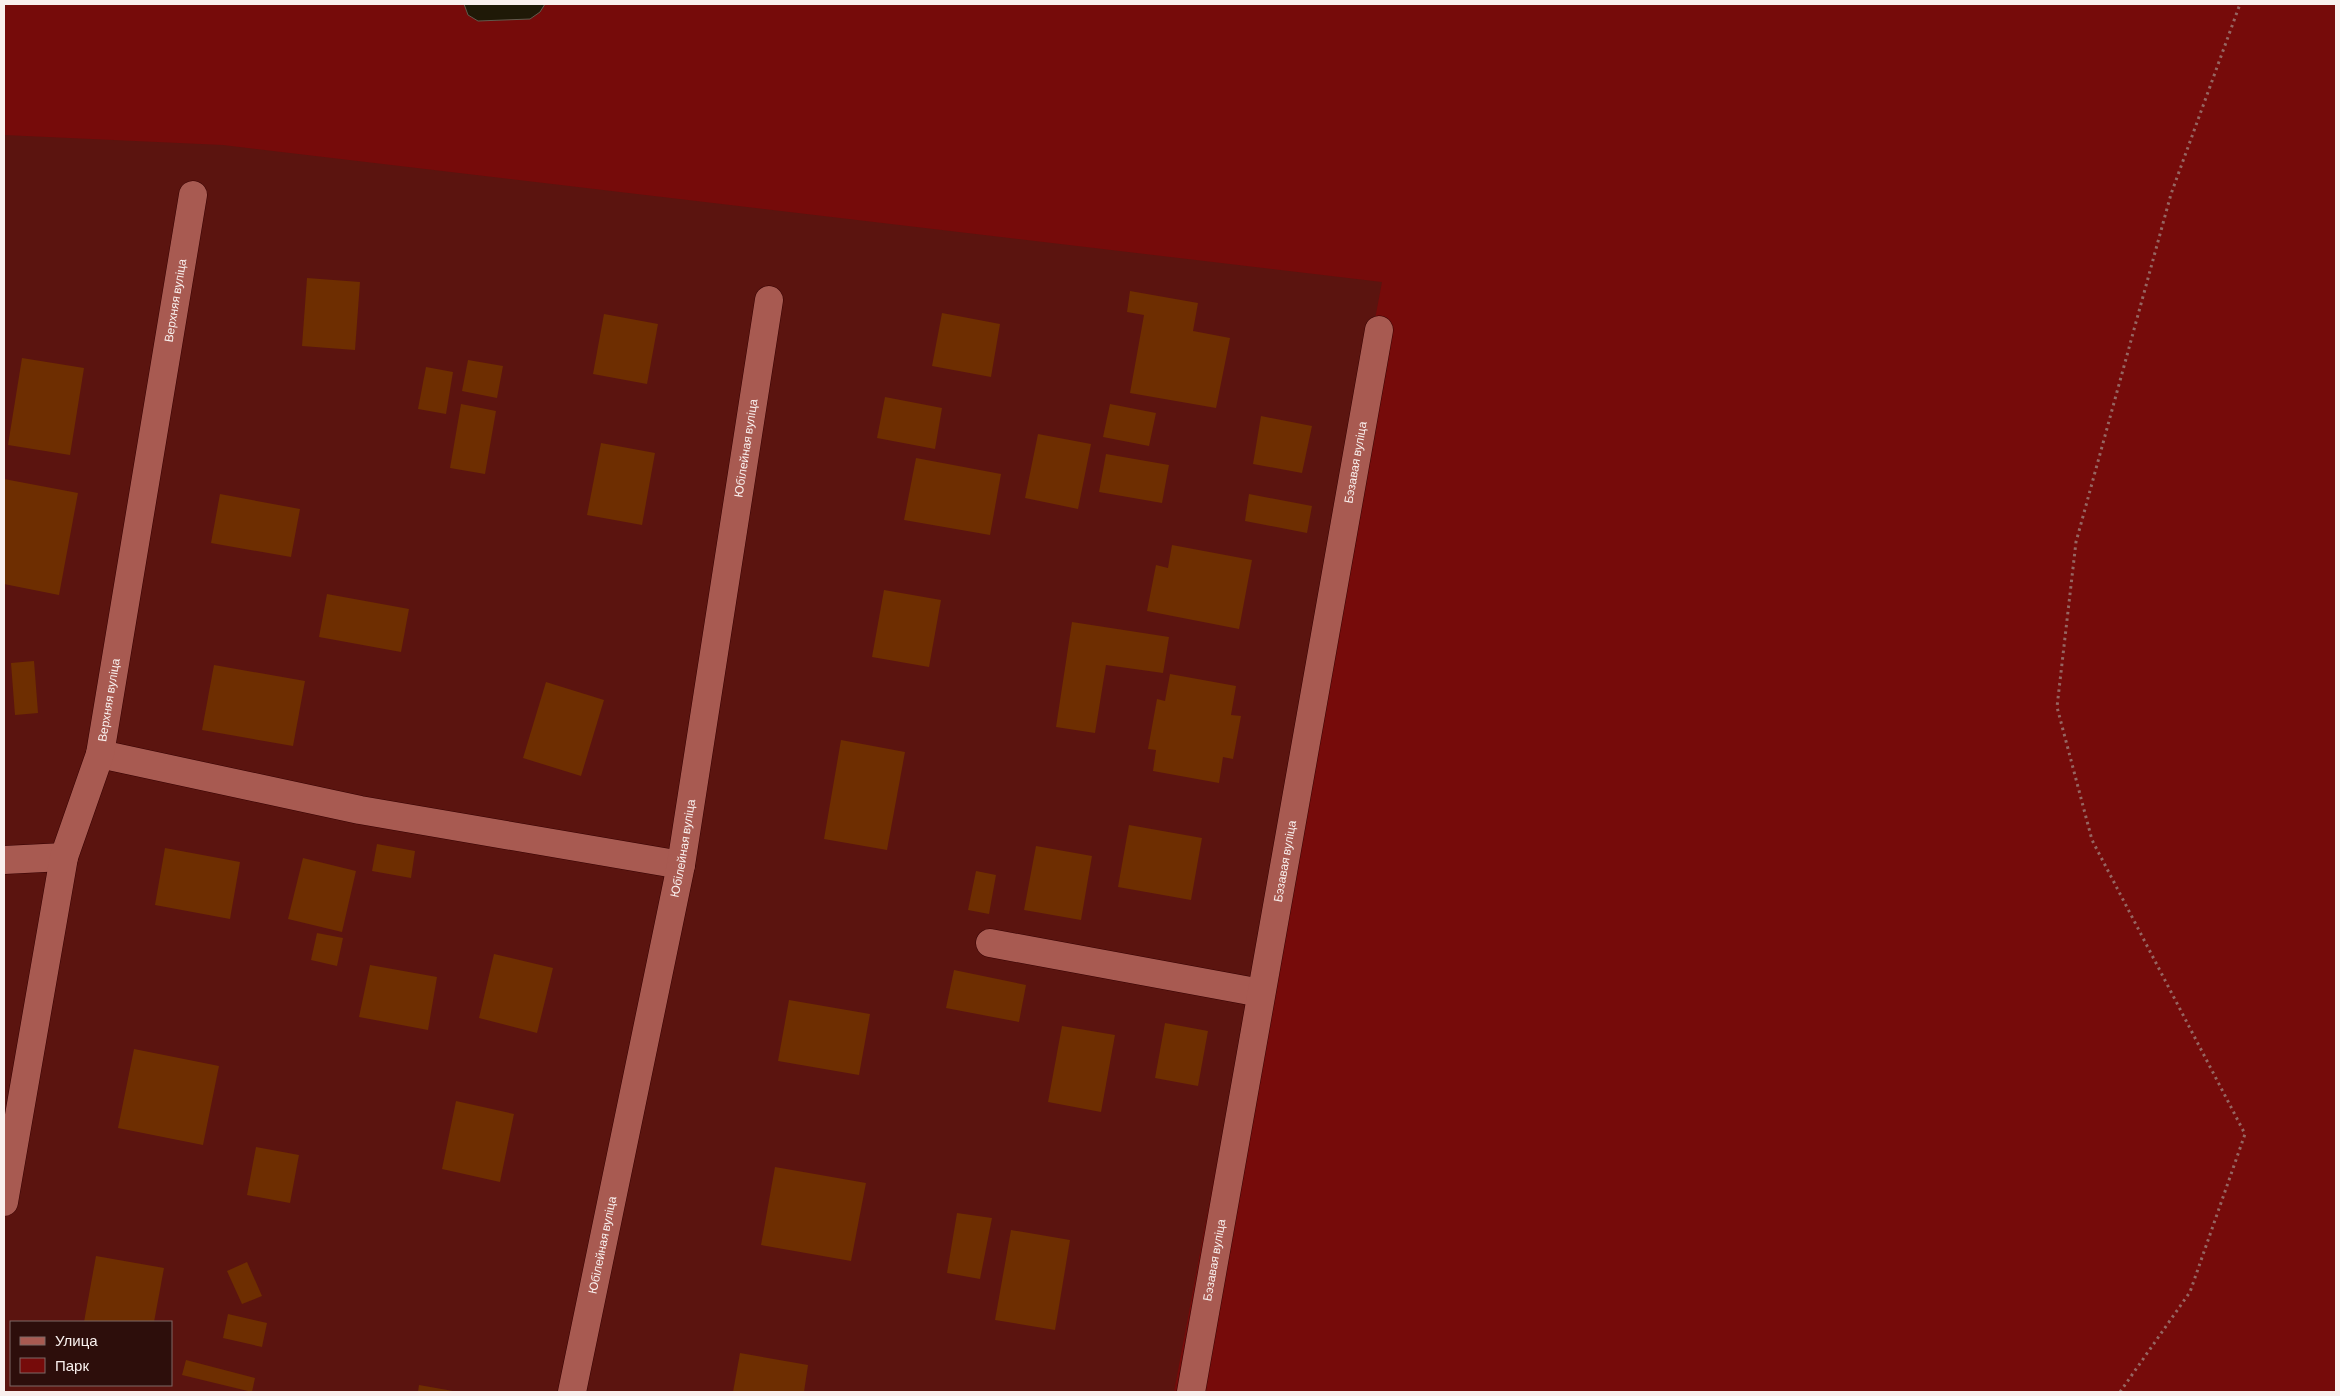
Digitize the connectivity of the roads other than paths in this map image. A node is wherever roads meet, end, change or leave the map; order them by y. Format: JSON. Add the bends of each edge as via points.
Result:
{"nodes":[{"id":1,"x":193,"y":195,"type":"dead end"},
{"id":2,"x":769,"y":300,"type":"dead end"},
{"id":3,"x":1379,"y":330,"type":"dead end"},
{"id":4,"x":100,"y":754,"type":"junction"},
{"id":5,"x":64,"y":856,"type":"junction"},
{"id":6,"x":4,"y":860,"type":"edge"},
{"id":7,"x":681,"y":865,"type":"junction"},
{"id":8,"x":990,"y":943,"type":"dead end"},
{"id":9,"x":1261,"y":993,"type":"junction"},
{"id":10,"x":4,"y":1202,"type":"edge"},
{"id":11,"x":572,"y":1392,"type":"edge"},
{"id":12,"x":1191,"y":1392,"type":"edge"}],
"edges":[{"from":1,"to":4,"type":"street","name":"Верхняя вуліца"},
{"from":2,"to":7,"type":"street","name":"Юбілейная вуліца"},
{"from":3,"to":9,"type":"street","name":"Бэзавая вуліца"},
{"from":4,"to":5,"type":"street","name":"Верхняя вуліца"},
{"from":4,"to":7,"type":"street","via":[[360,810]]},
{"from":5,"to":6,"type":"street"},
{"from":5,"to":10,"type":"street","name":"Верхняя вуліца"},
{"from":7,"to":11,"type":"street","name":"Юбілейная вуліца"},
{"from":8,"to":9,"type":"street"},
{"from":9,"to":12,"type":"street","name":"Бэзавая вуліца"}]}
